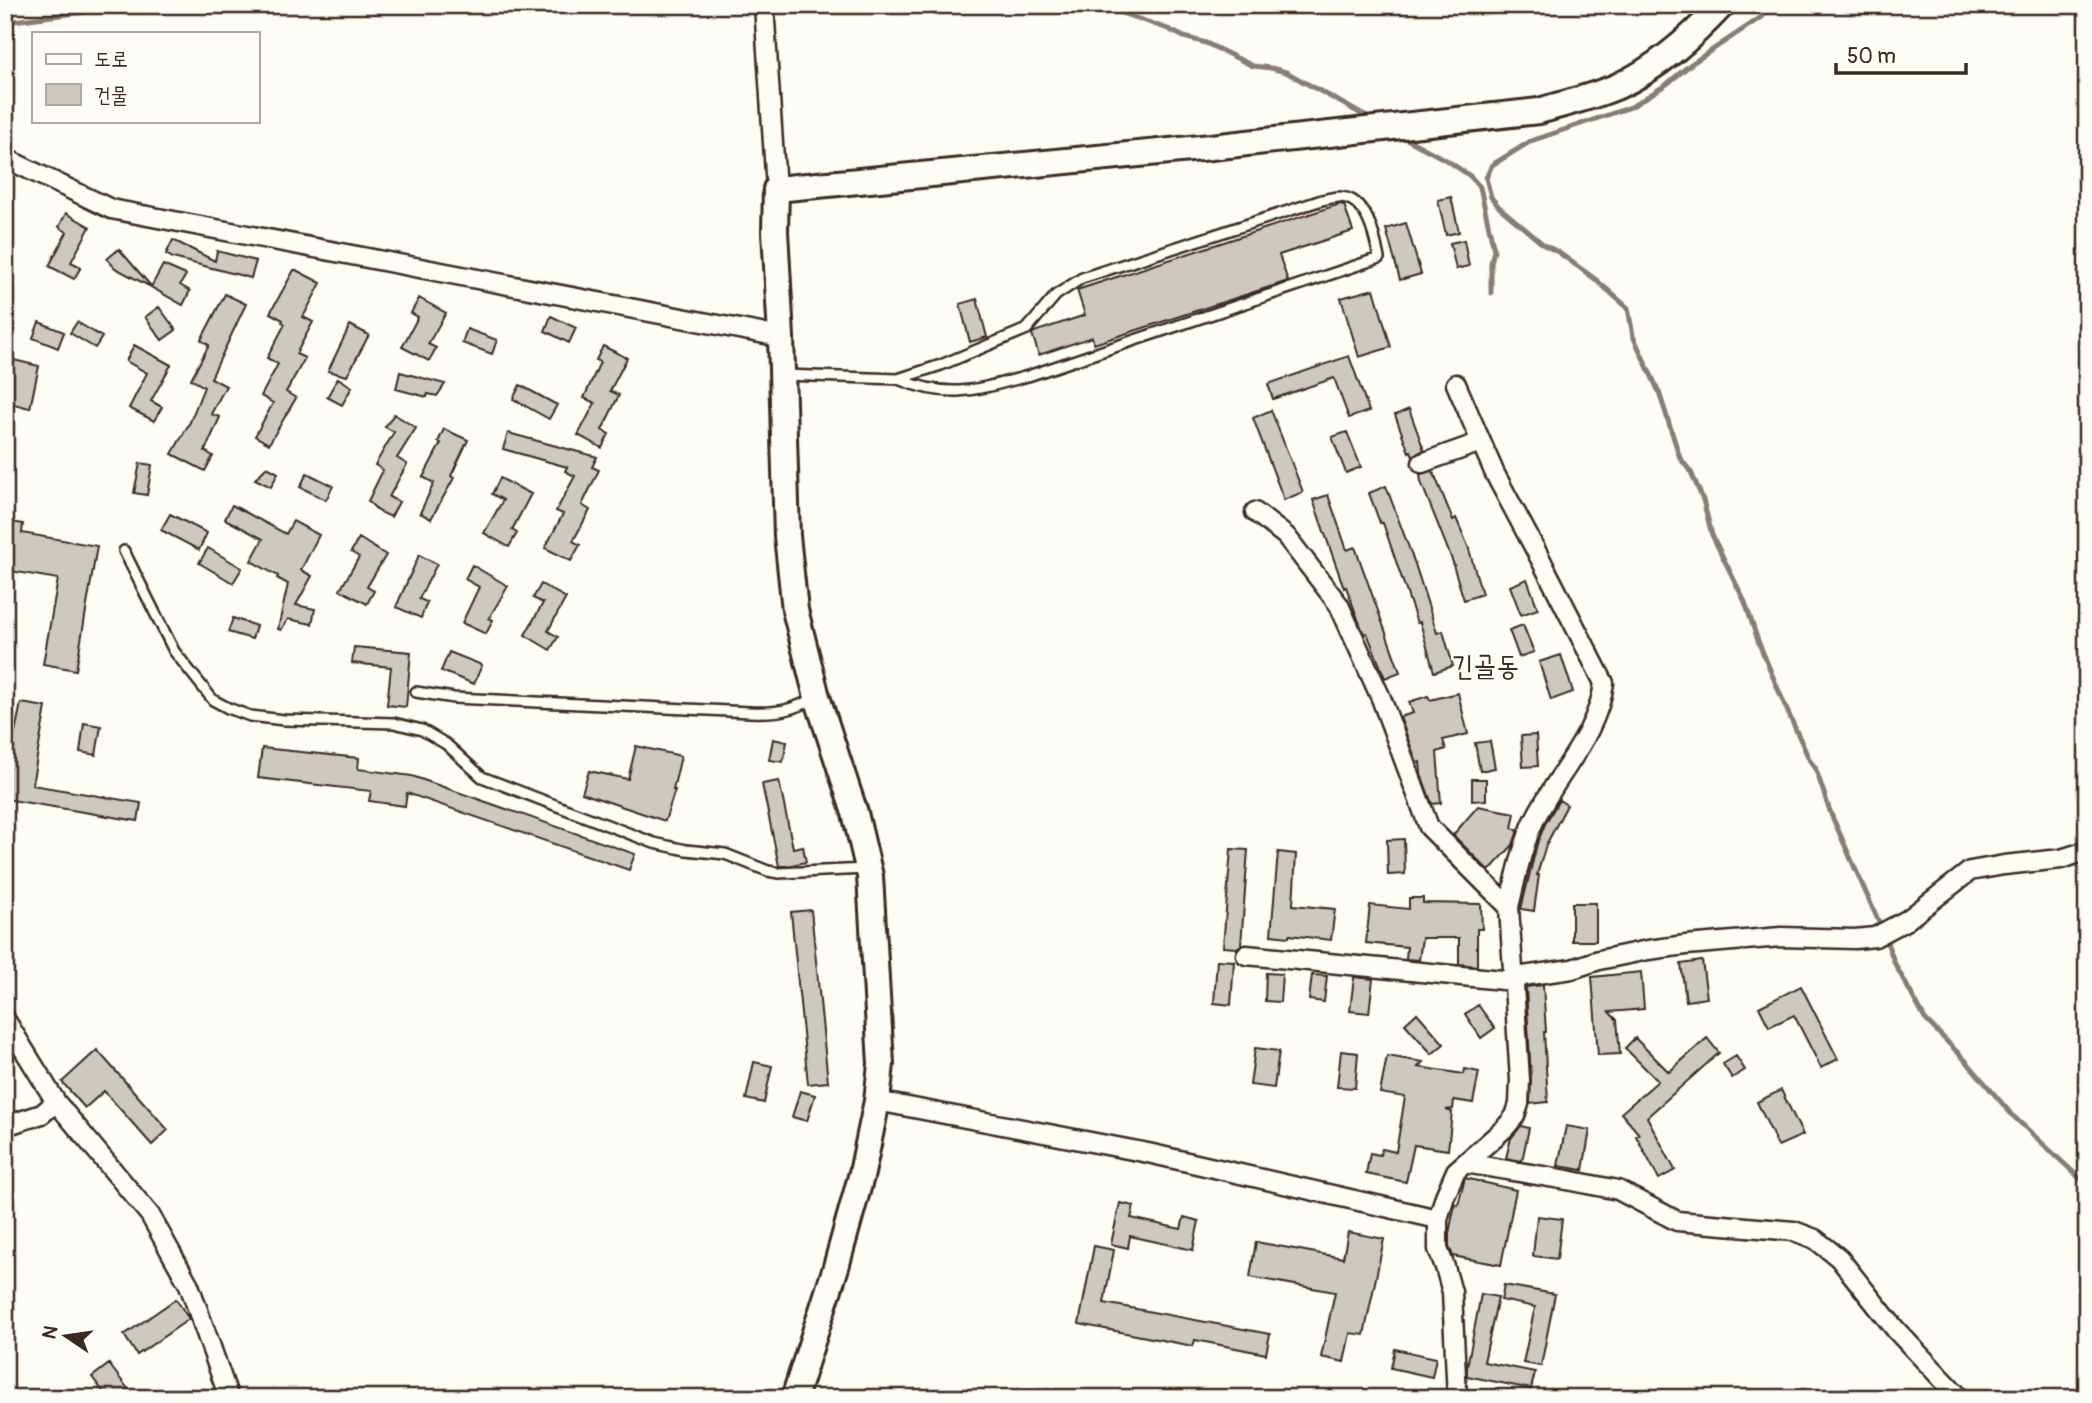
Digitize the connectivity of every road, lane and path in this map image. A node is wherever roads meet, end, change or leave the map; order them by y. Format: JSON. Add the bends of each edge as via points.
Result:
{"nodes":[{"id":1,"x":764,"y":5,"type":"edge"},
{"id":2,"x":1722,"y":5,"type":"edge"},
{"id":3,"x":5,"y":158,"type":"edge"},
{"id":4,"x":776,"y":189,"type":"junction"},
{"id":5,"x":781,"y":337,"type":"junction"},
{"id":6,"x":783,"y":375,"type":"junction"},
{"id":7,"x":898,"y":379,"type":"junction"},
{"id":8,"x":1456,"y":384,"type":"dead end"},
{"id":9,"x":1481,"y":442,"type":"junction"},
{"id":10,"x":1422,"y":463,"type":"dead end"},
{"id":11,"x":1255,"y":512,"type":"dead end"},
{"id":12,"x":124,"y":551,"type":"dead end"},
{"id":13,"x":416,"y":692,"type":"dead end"},
{"id":14,"x":817,"y":697,"type":"junction"},
{"id":15,"x":2083,"y":852,"type":"dead end"},
{"id":16,"x":869,"y":869,"type":"junction"},
{"id":17,"x":1509,"y":907,"type":"junction"},
{"id":18,"x":1246,"y":955,"type":"dead end"},
{"id":19,"x":1513,"y":981,"type":"junction"},
{"id":20,"x":5,"y":1019,"type":"edge"},
{"id":21,"x":877,"y":1101,"type":"junction"},
{"id":22,"x":56,"y":1102,"type":"junction"},
{"id":23,"x":5,"y":1126,"type":"edge"},
{"id":24,"x":1465,"y":1163,"type":"junction"},
{"id":25,"x":1438,"y":1219,"type":"junction"},
{"id":26,"x":229,"y":1398,"type":"edge"},
{"id":27,"x":794,"y":1398,"type":"edge"},
{"id":28,"x":1457,"y":1398,"type":"edge"},
{"id":29,"x":1960,"y":1398,"type":"edge"}],
"edges":[{"from":1,"to":4,"type":"street"},
{"from":2,"to":4,"type":"main road","via":[[1694,35],[1643,73],[1586,98],[1539,110]]},
{"from":3,"to":5,"type":"street","via":[[111,209]]},
{"from":4,"to":5,"type":"main road"},
{"from":5,"to":6,"type":"main road"},
{"from":6,"to":7,"type":"lane"},
{"from":6,"to":14,"type":"main road","via":[[795,610]]},
{"from":7,"to":7,"type":"lane","via":[[945,392],[972,391],[1028,376],[1379,258],[1375,238],[1356,204],[1342,197],[1322,200],[1082,278],[1056,295],[1027,329]]},
{"from":8,"to":9,"type":"street"},
{"from":9,"to":10,"type":"street"},
{"from":9,"to":17,"type":"street","via":[[1604,683],[1602,702],[1585,736],[1535,819]]},
{"from":11,"to":17,"type":"street","via":[[1286,536],[1339,605],[1381,698],[1429,827]]},
{"from":12,"to":16,"type":"lane","via":[[174,651],[213,700],[228,708],[284,720],[394,723],[422,730],[446,744],[482,777],[654,843],[725,854],[779,873]]},
{"from":13,"to":14,"type":"lane","via":[[454,698],[778,713]]},
{"from":14,"to":16,"type":"main road"},
{"from":15,"to":19,"type":"street","via":[[1970,871],[1907,920],[1875,937],[1781,937],[1686,945]]},
{"from":16,"to":21,"type":"main road","via":[[881,1063]]},
{"from":17,"to":19,"type":"street"},
{"from":18,"to":19,"type":"street"},
{"from":19,"to":24,"type":"street","via":[[1519,1104],[1505,1128]]},
{"from":20,"to":22,"type":"street"},
{"from":21,"to":25,"type":"street","via":[[1148,1153]]},
{"from":21,"to":27,"type":"main road","via":[[862,1173]]},
{"from":22,"to":23,"type":"street","via":[[42,1114]]},
{"from":22,"to":26,"type":"street","via":[[150,1214],[189,1285]]},
{"from":24,"to":25,"type":"street","via":[[1457,1171]]},
{"from":24,"to":29,"type":"street","via":[[1618,1190],[1677,1221],[1794,1231],[1815,1238],[1839,1258],[1896,1330]]},
{"from":25,"to":28,"type":"street","via":[[1438,1250],[1452,1292]]}]}
